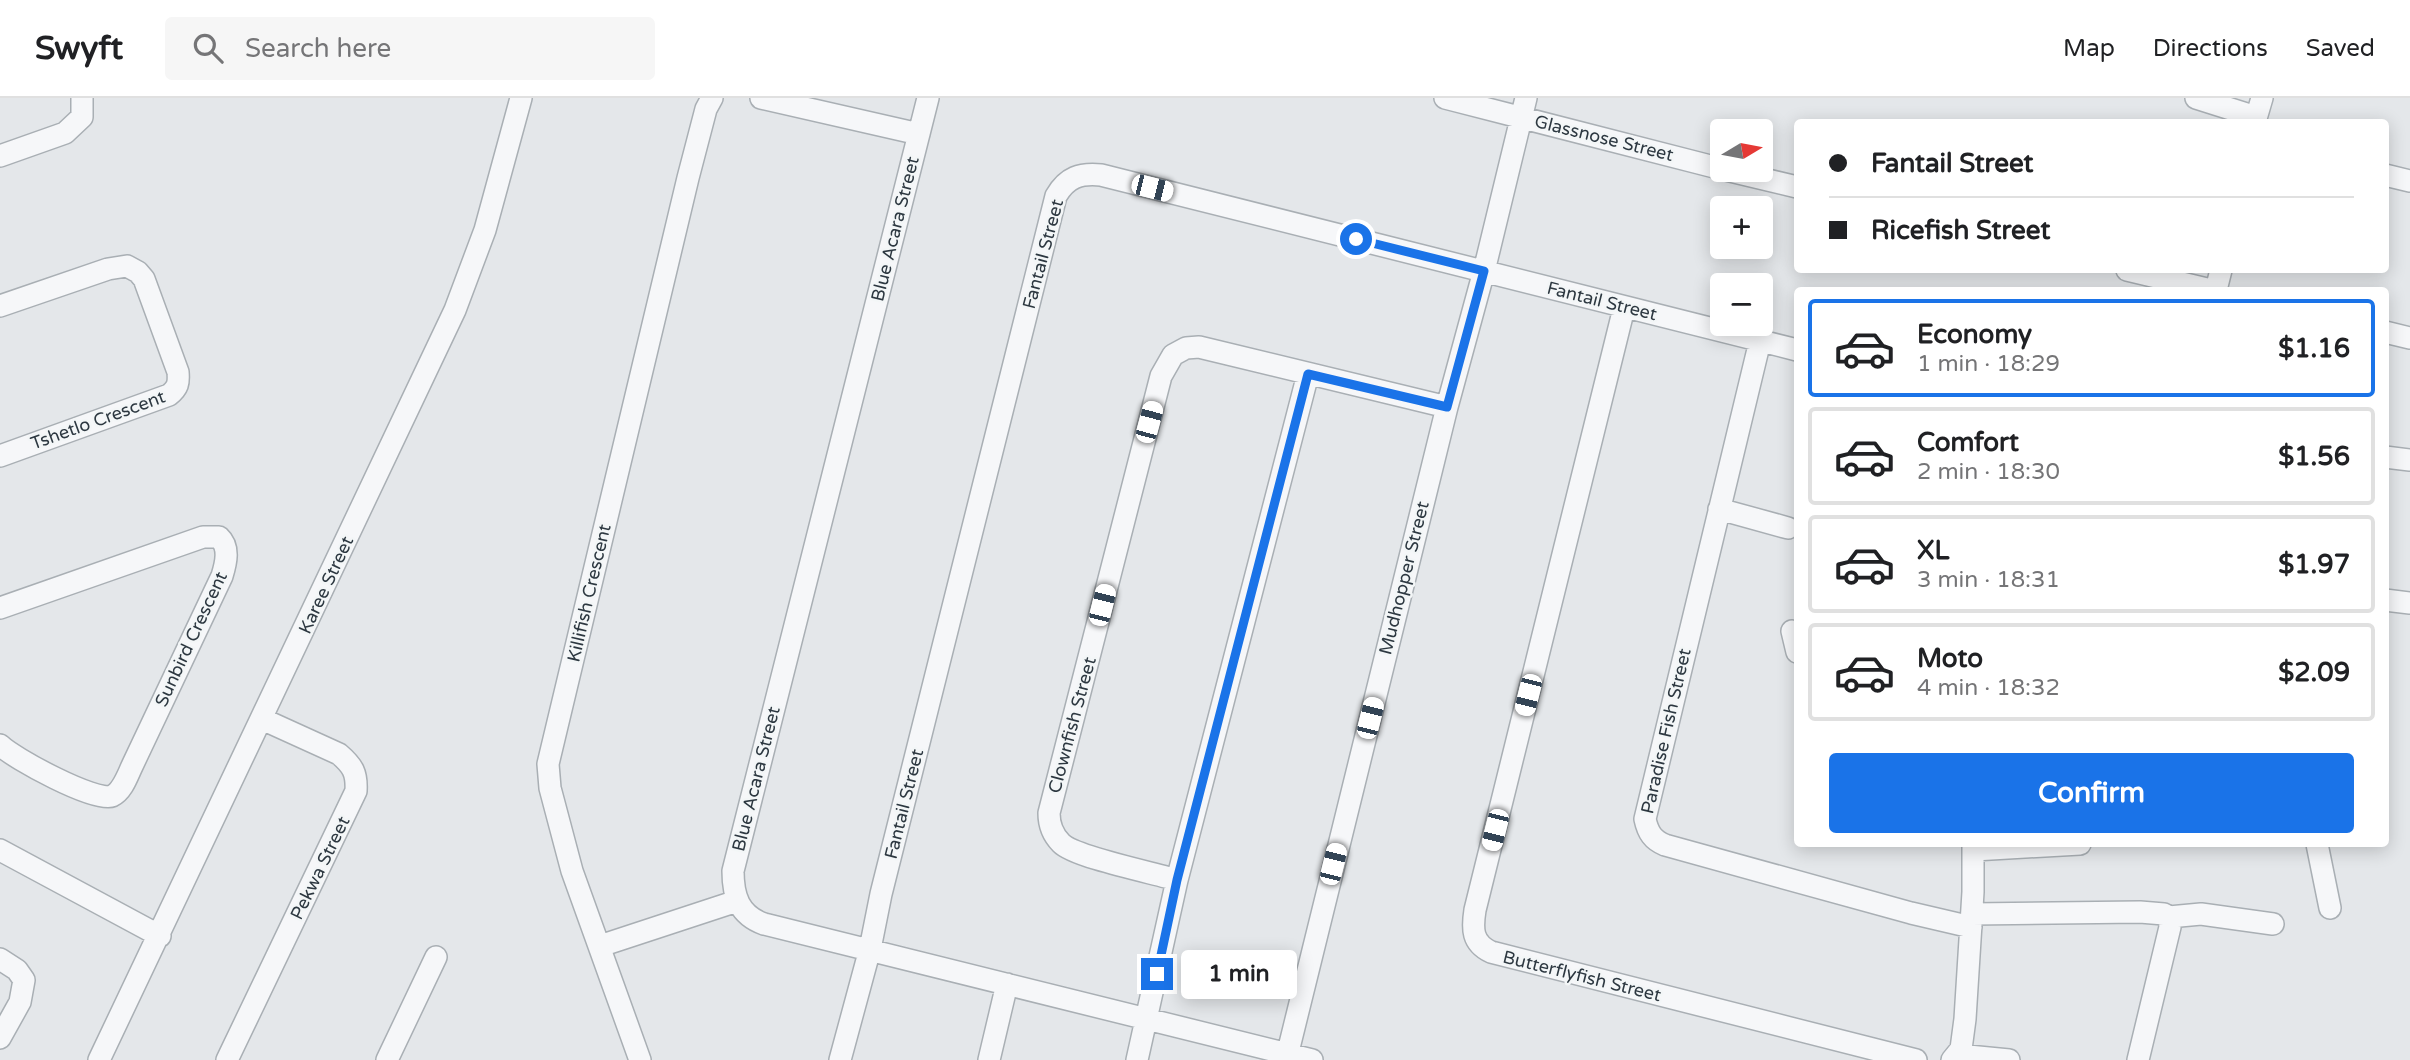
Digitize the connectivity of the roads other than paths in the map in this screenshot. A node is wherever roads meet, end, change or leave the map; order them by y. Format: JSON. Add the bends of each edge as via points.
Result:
{"nodes":[{"id":1,"x":82,"y":98,"type":"edge"},
{"id":2,"x":521,"y":98,"type":"edge"},
{"id":3,"x":712,"y":98,"type":"edge"},
{"id":4,"x":761,"y":98,"type":"edge"},
{"id":5,"x":928,"y":98,"type":"edge"},
{"id":6,"x":1445,"y":98,"type":"edge"},
{"id":7,"x":2196,"y":98,"type":"edge"},
{"id":8,"x":1524,"y":108,"type":"edge"},
{"id":9,"x":2258,"y":113,"type":"edge"},
{"id":10,"x":919,"y":134,"type":"junction"},
{"id":11,"x":0,"y":156,"type":"edge"},
{"id":12,"x":1710,"y":165,"type":"edge"},
{"id":13,"x":2389,"y":176,"type":"edge"},
{"id":14,"x":1773,"y":181,"type":"edge"},
{"id":15,"x":2410,"y":181,"type":"edge"},
{"id":16,"x":1794,"y":186,"type":"edge"},
{"id":17,"x":1484,"y":271,"type":"junction"},
{"id":18,"x":2140,"y":273,"type":"edge"},
{"id":19,"x":2198,"y":287,"type":"edge"},
{"id":20,"x":0,"y":306,"type":"edge"},
{"id":21,"x":1624,"y":308,"type":"junction"},
{"id":22,"x":2389,"y":333,"type":"edge"},
{"id":23,"x":2410,"y":338,"type":"edge"},
{"id":24,"x":1760,"y":341,"type":"junction"},
{"id":25,"x":1794,"y":349,"type":"edge"},
{"id":26,"x":1308,"y":374,"type":"junction"},
{"id":27,"x":1447,"y":407,"type":"junction"},
{"id":28,"x":0,"y":456,"type":"edge"},
{"id":29,"x":2389,"y":457,"type":"edge"},
{"id":30,"x":2410,"y":460,"type":"edge"},
{"id":31,"x":1719,"y":509,"type":"junction"},
{"id":32,"x":1788,"y":528,"type":"dead end"},
{"id":33,"x":2389,"y":600,"type":"edge"},
{"id":34,"x":2410,"y":603,"type":"edge"},
{"id":35,"x":0,"y":608,"type":"edge"},
{"id":36,"x":1792,"y":631,"type":"dead end"},
{"id":37,"x":1794,"y":639,"type":"edge"},
{"id":38,"x":262,"y":719,"type":"junction"},
{"id":39,"x":0,"y":745,"type":"edge"},
{"id":40,"x":1974,"y":847,"type":"edge"},
{"id":41,"x":2318,"y":847,"type":"edge"},
{"id":42,"x":0,"y":850,"type":"edge"},
{"id":43,"x":1177,"y":880,"type":"junction"},
{"id":44,"x":737,"y":901,"type":"junction"},
{"id":45,"x":2330,"y":908,"type":"dead end"},
{"id":46,"x":2169,"y":917,"type":"junction"},
{"id":47,"x":1971,"y":921,"type":"junction"},
{"id":48,"x":2273,"y":923,"type":"dead end"},
{"id":49,"x":159,"y":936,"type":"junction"},
{"id":50,"x":600,"y":946,"type":"junction"},
{"id":51,"x":870,"y":949,"type":"junction"},
{"id":52,"x":436,"y":957,"type":"dead end"},
{"id":53,"x":0,"y":959,"type":"edge"},
{"id":54,"x":1007,"y":984,"type":"junction"},
{"id":55,"x":1147,"y":1021,"type":"junction"},
{"id":56,"x":0,"y":1038,"type":"edge"},
{"id":57,"x":1287,"y":1057,"type":"edge"},
{"id":58,"x":1955,"y":1057,"type":"edge"},
{"id":59,"x":1982,"y":1059,"type":"edge"},
{"id":60,"x":99,"y":1060,"type":"edge"},
{"id":61,"x":227,"y":1060,"type":"edge"},
{"id":62,"x":387,"y":1060,"type":"edge"},
{"id":63,"x":640,"y":1060,"type":"edge"},
{"id":64,"x":840,"y":1060,"type":"edge"},
{"id":65,"x":989,"y":1060,"type":"edge"},
{"id":66,"x":1138,"y":1060,"type":"edge"},
{"id":67,"x":1312,"y":1060,"type":"edge"},
{"id":68,"x":1916,"y":1060,"type":"edge"},
{"id":69,"x":2009,"y":1060,"type":"edge"},
{"id":70,"x":2138,"y":1060,"type":"edge"}],
"edges":[{"from":1,"to":11,"type":"street","via":[[82,117],[70,130]]},
{"from":2,"to":38,"type":"street","name":"Karee Street","via":[[482,238],[455,310]]},
{"from":3,"to":50,"type":"street","name":"Killifish Crescent","via":[[688,178],[548,764],[572,871]]},
{"from":4,"to":10,"type":"street"},
{"from":5,"to":10,"type":"street","name":"Blue Acara Street"},
{"from":6,"to":8,"type":"street","name":"Glassnose Street"},
{"from":7,"to":9,"type":"street"},
{"from":8,"to":12,"type":"street","name":"Glassnose Street"},
{"from":8,"to":17,"type":"street","name":"Mudhopper Street"},
{"from":10,"to":44,"type":"street","name":"Blue Acara Street","via":[[733,872]]},
{"from":13,"to":15,"type":"street"},
{"from":14,"to":16,"type":"street","name":"Glassnose Street"},
{"from":17,"to":21,"type":"street","name":"Fantail Street"},
{"from":17,"to":27,"type":"street","name":"Mudhopper Street"},
{"from":17,"to":51,"type":"street","name":"Fantail Street","via":[[1101,175],[1072,177],[1063,186],[1056,196]]},
{"from":18,"to":19,"type":"street"},
{"from":20,"to":28,"type":"street","name":"Tshetlo Crescent","via":[[127,266],[144,279],[179,379],[169,395]]},
{"from":21,"to":24,"type":"street","name":"Fantail Street"},
{"from":21,"to":68,"type":"street","name":"Butterflyfish Street","via":[[1475,910],[1475,938],[1491,953]]},
{"from":22,"to":23,"type":"street"},
{"from":24,"to":25,"type":"street","name":"Fantail Street"},
{"from":24,"to":31,"type":"street","name":"Paradise Fish Street"},
{"from":26,"to":27,"type":"street","name":"Clownfish Street"},
{"from":26,"to":43,"type":"street"},
{"from":26,"to":43,"type":"street","name":"Clownfish Street","via":[[1199,347],[1181,350],[1169,359],[1161,376],[1143,445],[1049,821],[1060,842],[1075,852]]},
{"from":27,"to":57,"type":"street","name":"Mudhopper Street"},
{"from":29,"to":30,"type":"street"},
{"from":31,"to":32,"type":"street"},
{"from":31,"to":47,"type":"street","name":"Paradise Fish Street","via":[[1645,819],[1650,835],[1679,850],[1911,913]]},
{"from":33,"to":34,"type":"street"},
{"from":35,"to":39,"type":"street","name":"Sunbird Crescent","via":[[203,537],[224,541],[222,576],[133,764],[113,796],[91,795]]},
{"from":36,"to":37,"type":"street"},
{"from":38,"to":49,"type":"street","name":"Karee Street"},
{"from":38,"to":61,"type":"street","name":"Pekwa Street","via":[[339,754],[355,771],[355,791]]},
{"from":40,"to":47,"type":"street"},
{"from":41,"to":45,"type":"street"},
{"from":42,"to":49,"type":"street"},
{"from":43,"to":55,"type":"street"},
{"from":44,"to":50,"type":"street"},
{"from":44,"to":51,"type":"street","via":[[744,913],[757,921]]},
{"from":46,"to":47,"type":"street","name":"Paradise Fish Street","via":[[2140,912]]},
{"from":46,"to":48,"type":"street","name":"Paradise Fish Street","via":[[2201,914]]},
{"from":46,"to":70,"type":"street"},
{"from":47,"to":58,"type":"street","via":[[1965,1019],[1961,1049]]},
{"from":49,"to":60,"type":"street","name":"Karee Street"},
{"from":50,"to":63,"type":"street","name":"Killifish Crescent"},
{"from":51,"to":54,"type":"street"},
{"from":51,"to":64,"type":"street","name":"Fantail Street"},
{"from":52,"to":62,"type":"street"},
{"from":53,"to":56,"type":"street","via":[[24,980],[20,1002]]},
{"from":54,"to":55,"type":"street"},
{"from":54,"to":65,"type":"street"},
{"from":55,"to":57,"type":"street"},
{"from":55,"to":66,"type":"street"},
{"from":57,"to":67,"type":"street"},
{"from":58,"to":59,"type":"street"},
{"from":59,"to":69,"type":"street"}]}
